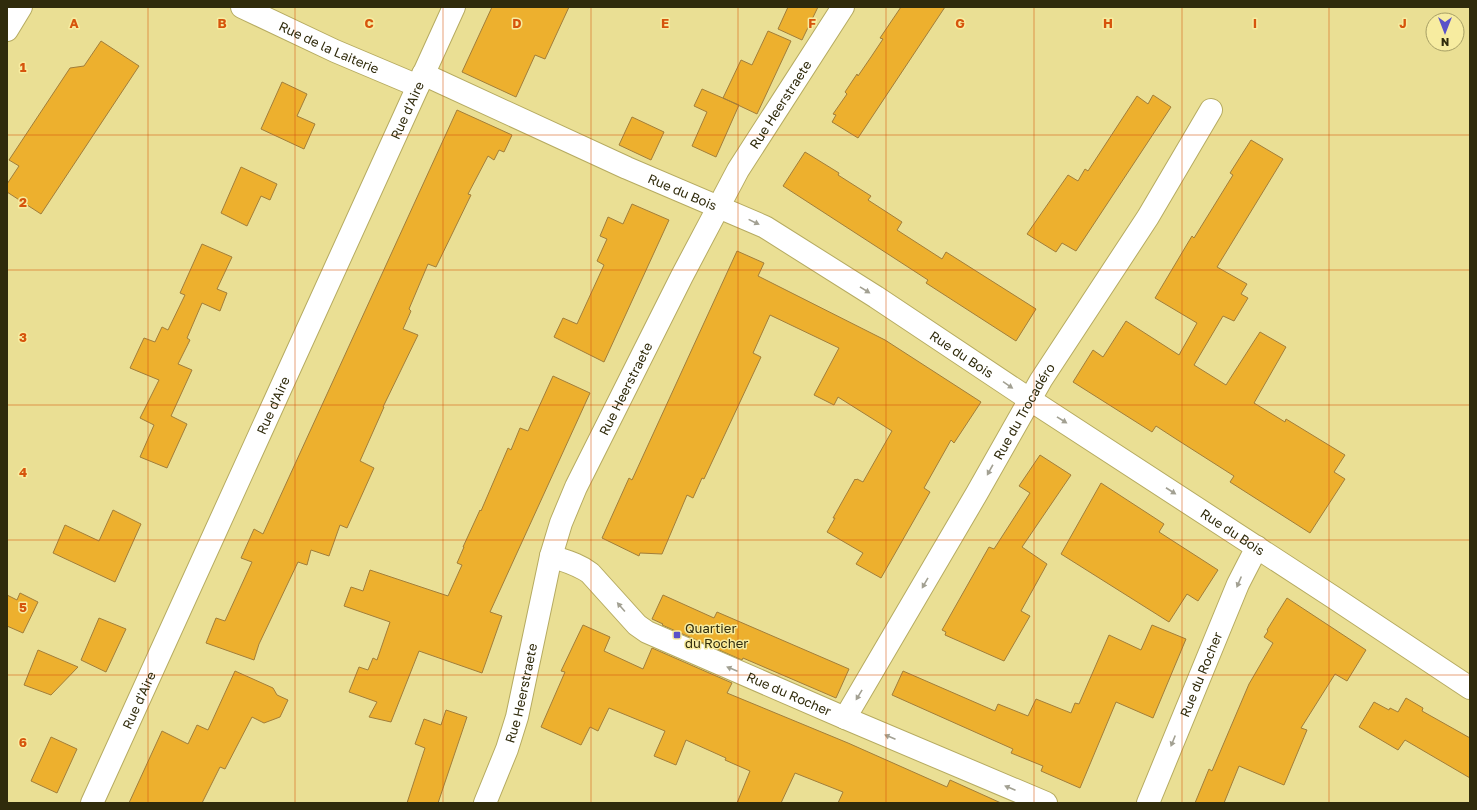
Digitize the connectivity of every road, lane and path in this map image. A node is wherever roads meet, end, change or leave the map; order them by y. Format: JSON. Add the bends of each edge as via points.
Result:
{"nodes":[{"id":1,"x":21,"y":7,"type":"edge"},
{"id":2,"x":242,"y":7,"type":"edge"},
{"id":3,"x":454,"y":7,"type":"edge"},
{"id":4,"x":843,"y":7,"type":"edge"},
{"id":5,"x":7,"y":30,"type":"edge"},
{"id":6,"x":420,"y":80,"type":"junction"},
{"id":7,"x":1211,"y":110,"type":"dead end"},
{"id":8,"x":719,"y":207,"type":"junction"},
{"id":9,"x":1029,"y":399,"type":"junction"},
{"id":10,"x":1257,"y":547,"type":"junction"},
{"id":11,"x":551,"y":556,"type":"junction"},
{"id":12,"x":1470,"y":688,"type":"edge"},
{"id":13,"x":845,"y":718,"type":"junction"},
{"id":14,"x":92,"y":803,"type":"edge"},
{"id":15,"x":485,"y":803,"type":"edge"},
{"id":16,"x":1046,"y":803,"type":"edge"},
{"id":17,"x":1148,"y":803,"type":"edge"}],
"edges":[{"from":1,"to":5,"type":"street"},
{"from":2,"to":6,"type":"street","name":"Rue de la Laiterie","via":[[335,51]]},
{"from":3,"to":6,"type":"street","name":"Rue d'Aire"},
{"from":4,"to":8,"type":"street","name":"Rue Heerstraete","via":[[748,154]]},
{"from":6,"to":8,"type":"street","name":"Rue du Bois"},
{"from":6,"to":14,"type":"street","name":"Rue d'Aire"},
{"from":7,"to":9,"type":"street","name":"Rue du Trocadéro","via":[[1148,217]]},
{"from":8,"to":9,"type":"street","name":"Rue du Bois","one_way":true,"via":[[783,238]]},
{"from":8,"to":11,"type":"street","name":"Rue Heerstraete","via":[[582,472]]},
{"from":9,"to":10,"type":"street","name":"Rue du Bois","one_way":true},
{"from":9,"to":13,"type":"street","name":"Rue du Trocadéro","one_way":true},
{"from":10,"to":12,"type":"street","name":"Rue du Bois"},
{"from":10,"to":17,"type":"street","name":"Rue du Rocher","one_way":true,"via":[[1236,590]]},
{"from":13,"to":11,"type":"street","name":"Rue du Rocher","one_way":true,"via":[[647,632],[636,625],[586,570]]},
{"from":11,"to":15,"type":"street","name":"Rue Heerstraete","via":[[517,717]]},
{"from":16,"to":13,"type":"street","name":"Rue du Rocher","one_way":true}]}
